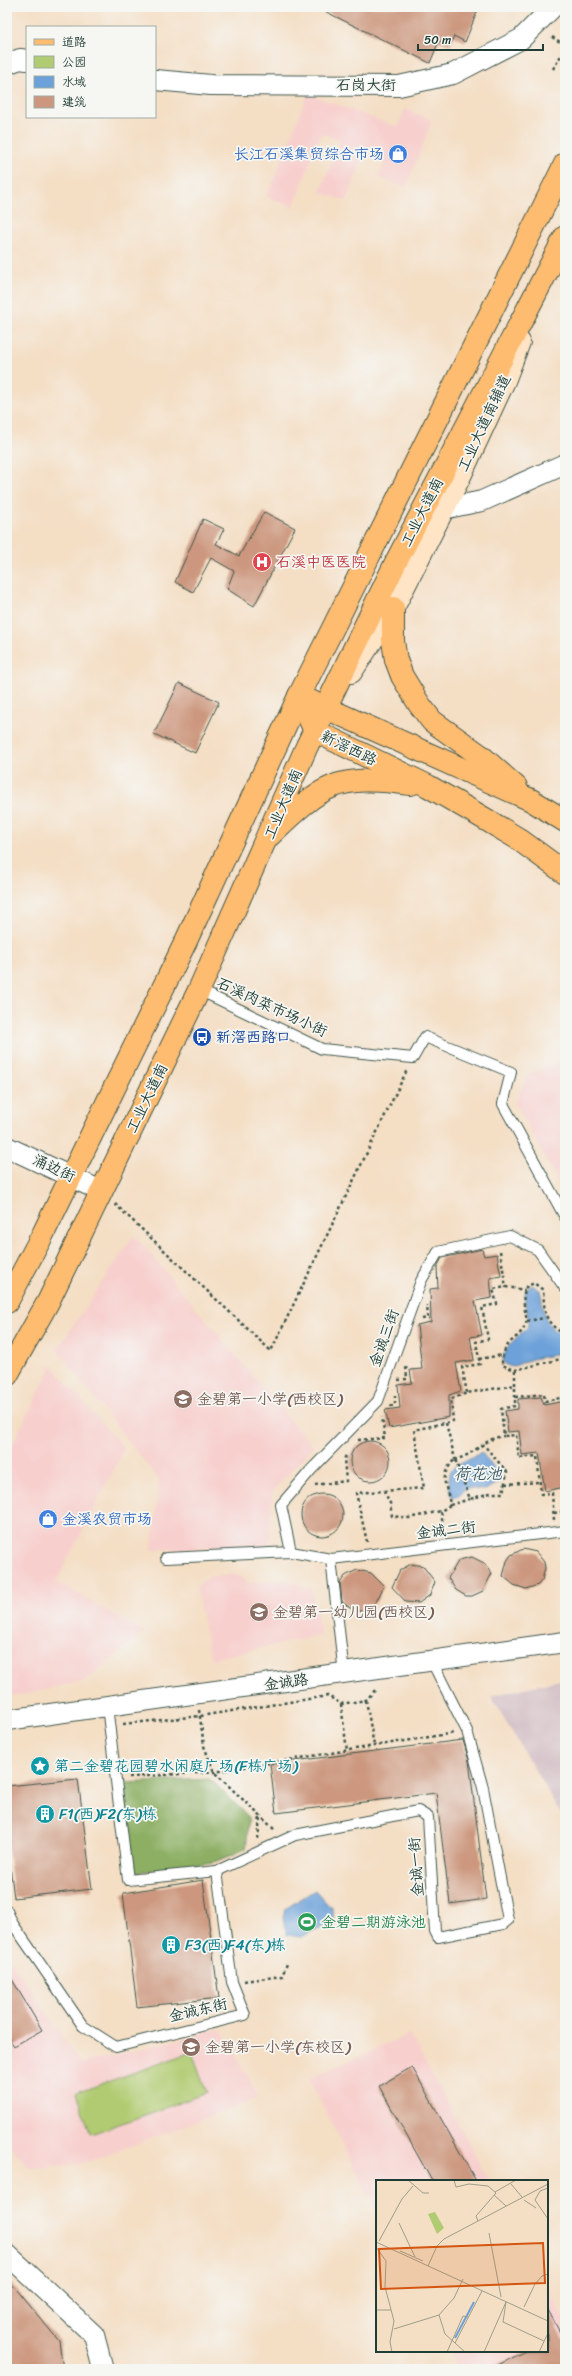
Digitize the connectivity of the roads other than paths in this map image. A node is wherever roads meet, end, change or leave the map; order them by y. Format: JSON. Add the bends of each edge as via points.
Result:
{"nodes":[{"id":1,"x":553,"y":7,"type":"edge"},
{"id":2,"x":26,"y":60,"type":"edge"},
{"id":3,"x":7,"y":64,"type":"edge"},
{"id":4,"x":156,"y":80,"type":"edge"},
{"id":5,"x":565,"y":164,"type":"edge"},
{"id":6,"x":565,"y":236,"type":"edge"},
{"id":7,"x":544,"y":278,"type":"junction"},
{"id":8,"x":565,"y":464,"type":"edge"},
{"id":9,"x":443,"y":509,"type":"junction"},
{"id":10,"x":393,"y":608,"type":"junction"},
{"id":11,"x":299,"y":696,"type":"junction"},
{"id":12,"x":327,"y":708,"type":"junction"},
{"id":13,"x":315,"y":731,"type":"junction"},
{"id":14,"x":428,"y":786,"type":"junction"},
{"id":15,"x":531,"y":800,"type":"junction"},
{"id":16,"x":565,"y":809,"type":"edge"},
{"id":17,"x":565,"y":821,"type":"edge"},
{"id":18,"x":270,"y":835,"type":"junction"},
{"id":19,"x":565,"y":873,"type":"edge"},
{"id":20,"x":199,"y":990,"type":"junction"},
{"id":21,"x":7,"y":1147,"type":"edge"},
{"id":22,"x":72,"y":1176,"type":"junction"},
{"id":23,"x":101,"y":1191,"type":"junction"},
{"id":24,"x":565,"y":1217,"type":"edge"},
{"id":25,"x":565,"y":1288,"type":"edge"},
{"id":26,"x":7,"y":1302,"type":"edge"},
{"id":27,"x":7,"y":1375,"type":"edge"},
{"id":28,"x":560,"y":1531,"type":"edge"},
{"id":29,"x":291,"y":1552,"type":"junction"},
{"id":30,"x":166,"y":1558,"type":"dead end"},
{"id":31,"x":331,"y":1559,"type":"junction"},
{"id":32,"x":565,"y":1642,"type":"edge"},
{"id":33,"x":431,"y":1660,"type":"junction"},
{"id":34,"x":344,"y":1674,"type":"junction"},
{"id":35,"x":108,"y":1706,"type":"junction"},
{"id":36,"x":7,"y":1720,"type":"edge"},
{"id":37,"x":217,"y":1871,"type":"junction"},
{"id":38,"x":7,"y":1911,"type":"edge"},
{"id":39,"x":7,"y":2254,"type":"edge"},
{"id":40,"x":103,"y":2369,"type":"edge"}],
"edges":[{"from":1,"to":4,"type":"street","name":"石岗大街","via":[[521,39],[453,74],[399,86],[211,85]]},
{"from":2,"to":3,"type":"street","via":[[20,59]]},
{"from":5,"to":11,"type":"main road"},
{"from":6,"to":7,"type":"main road","name":"工业大道南"},
{"from":7,"to":9,"type":"main road","name":"工业大道南辅道","via":[[504,381]]},
{"from":7,"to":12,"type":"main road","name":"工业大道南","via":[[396,562]]},
{"from":8,"to":9,"type":"street","via":[[482,501]]},
{"from":9,"to":10,"type":"main road","name":"工业大道南辅道"},
{"from":10,"to":12,"type":"main road","name":"工业大道南辅道"},
{"from":10,"to":15,"type":"main road","via":[[396,660],[402,676],[419,704],[432,721],[481,756]]},
{"from":11,"to":12,"type":"main road","name":"新滘西路"},
{"from":11,"to":13,"type":"main road","name":"新滘西路"},
{"from":11,"to":22,"type":"main road","via":[[186,941]]},
{"from":12,"to":13,"type":"main road","name":"工业大道南"},
{"from":12,"to":15,"type":"main road","name":"新滘西路"},
{"from":13,"to":14,"type":"main road","name":"新滘西路"},
{"from":13,"to":18,"type":"main road","name":"工业大道南"},
{"from":14,"to":18,"type":"main road","via":[[374,780],[336,784],[307,800]]},
{"from":14,"to":19,"type":"main road","name":"新滘西路","via":[[518,838]]},
{"from":15,"to":16,"type":"main road"},
{"from":15,"to":17,"type":"main road","name":"新滘西路"},
{"from":18,"to":20,"type":"main road","name":"工业大道南"},
{"from":20,"to":23,"type":"main road","name":"工业大道南"},
{"from":20,"to":24,"type":"lane","name":"石溪肉菜市场小街","via":[[322,1049],[412,1058],[425,1037],[511,1072],[503,1104]]},
{"from":21,"to":22,"type":"street","name":"涌边街"},
{"from":22,"to":23,"type":"street","name":"涌边街"},
{"from":22,"to":26,"type":"main road"},
{"from":23,"to":27,"type":"main road","name":"工业大道南","via":[[48,1302]]},
{"from":25,"to":29,"type":"lane","name":"金诚三街","via":[[538,1250],[510,1236],[438,1252],[421,1281],[378,1401],[281,1505]]},
{"from":28,"to":31,"type":"lane","name":"金诚二街"},
{"from":29,"to":30,"type":"lane"},
{"from":29,"to":31,"type":"lane"},
{"from":31,"to":34,"type":"lane"},
{"from":32,"to":33,"type":"street","name":"金诚路"},
{"from":33,"to":34,"type":"street","name":"金诚路"},
{"from":33,"to":37,"type":"lane","name":"金诚一街","via":[[467,1731],[484,1788],[508,1920],[503,1924],[438,1937],[435,1931],[428,1817],[418,1811],[295,1835]]},
{"from":34,"to":35,"type":"street","name":"金诚路"},
{"from":35,"to":36,"type":"street","name":"金诚路"},
{"from":35,"to":37,"type":"lane","via":[[128,1880]]},
{"from":37,"to":38,"type":"lane","name":"金诚东街","via":[[232,1982],[245,2015],[116,2046],[83,2026],[13,1924]]},
{"from":39,"to":40,"type":"street","via":[[94,2335]]}]}
